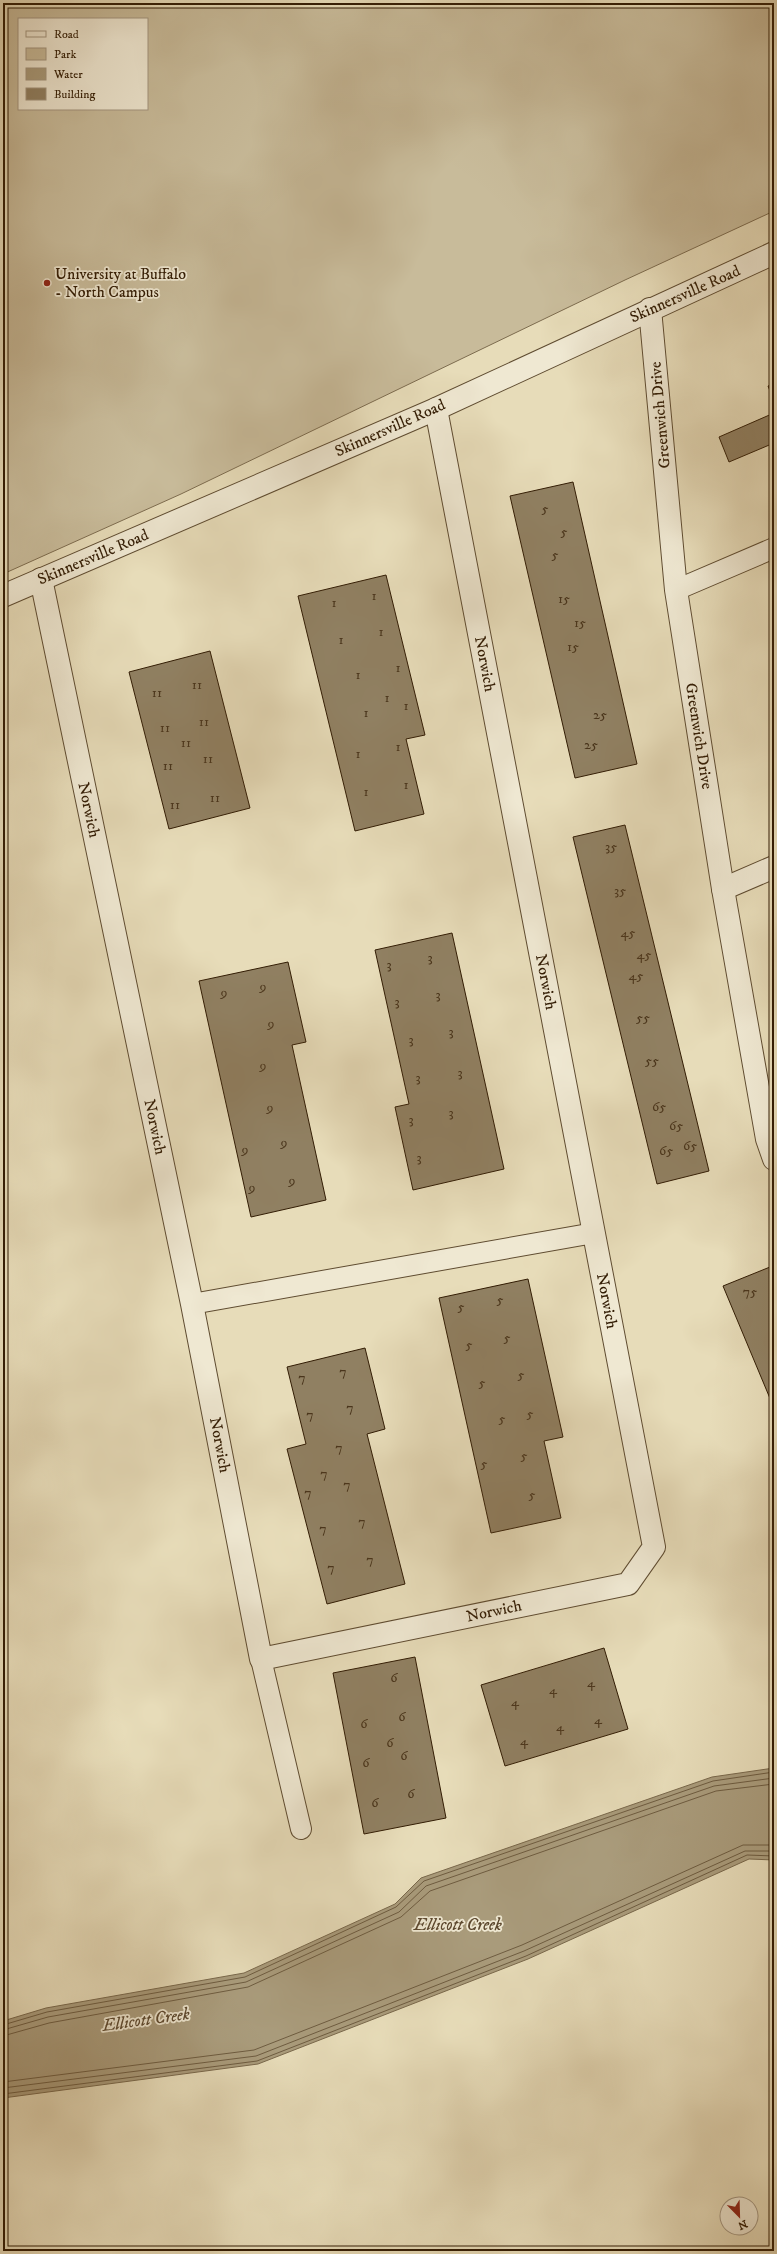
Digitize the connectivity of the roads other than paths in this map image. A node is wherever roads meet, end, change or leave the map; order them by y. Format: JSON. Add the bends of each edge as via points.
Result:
{"nodes":[{"id":1,"x":774,"y":253,"type":"edge"},
{"id":2,"x":650,"y":309,"type":"junction"},
{"id":3,"x":436,"y":409,"type":"junction"},
{"id":4,"x":774,"y":548,"type":"edge"},
{"id":5,"x":41,"y":579,"type":"junction"},
{"id":6,"x":676,"y":590,"type":"junction"},
{"id":7,"x":3,"y":596,"type":"edge"},
{"id":8,"x":774,"y":866,"type":"edge"},
{"id":9,"x":723,"y":889,"type":"junction"},
{"id":10,"x":774,"y":1159,"type":"edge"},
{"id":11,"x":594,"y":1233,"type":"junction"},
{"id":12,"x":192,"y":1304,"type":"junction"},
{"id":13,"x":261,"y":1659,"type":"junction"},
{"id":14,"x":301,"y":1829,"type":"dead end"}],
"edges":[{"from":1,"to":2,"type":"street","name":"Skinnersville Road"},
{"from":2,"to":3,"type":"street","name":"Skinnersville Road"},
{"from":2,"to":6,"type":"street","name":"Greenwich Drive"},
{"from":3,"to":5,"type":"street","name":"Skinnersville Road"},
{"from":3,"to":11,"type":"street","name":"Norwich"},
{"from":4,"to":6,"type":"lane"},
{"from":5,"to":7,"type":"street","name":"Skinnersville Road"},
{"from":5,"to":12,"type":"street","name":"Norwich"},
{"from":6,"to":9,"type":"street","name":"Greenwich Drive"},
{"from":8,"to":9,"type":"street"},
{"from":9,"to":10,"type":"street","name":"Greenwich Drive","via":[[767,1139]]},
{"from":11,"to":12,"type":"lane"},
{"from":11,"to":13,"type":"street","name":"Norwich","via":[[654,1547],[628,1584]]},
{"from":12,"to":13,"type":"street","name":"Norwich"},
{"from":13,"to":14,"type":"lane"}]}
